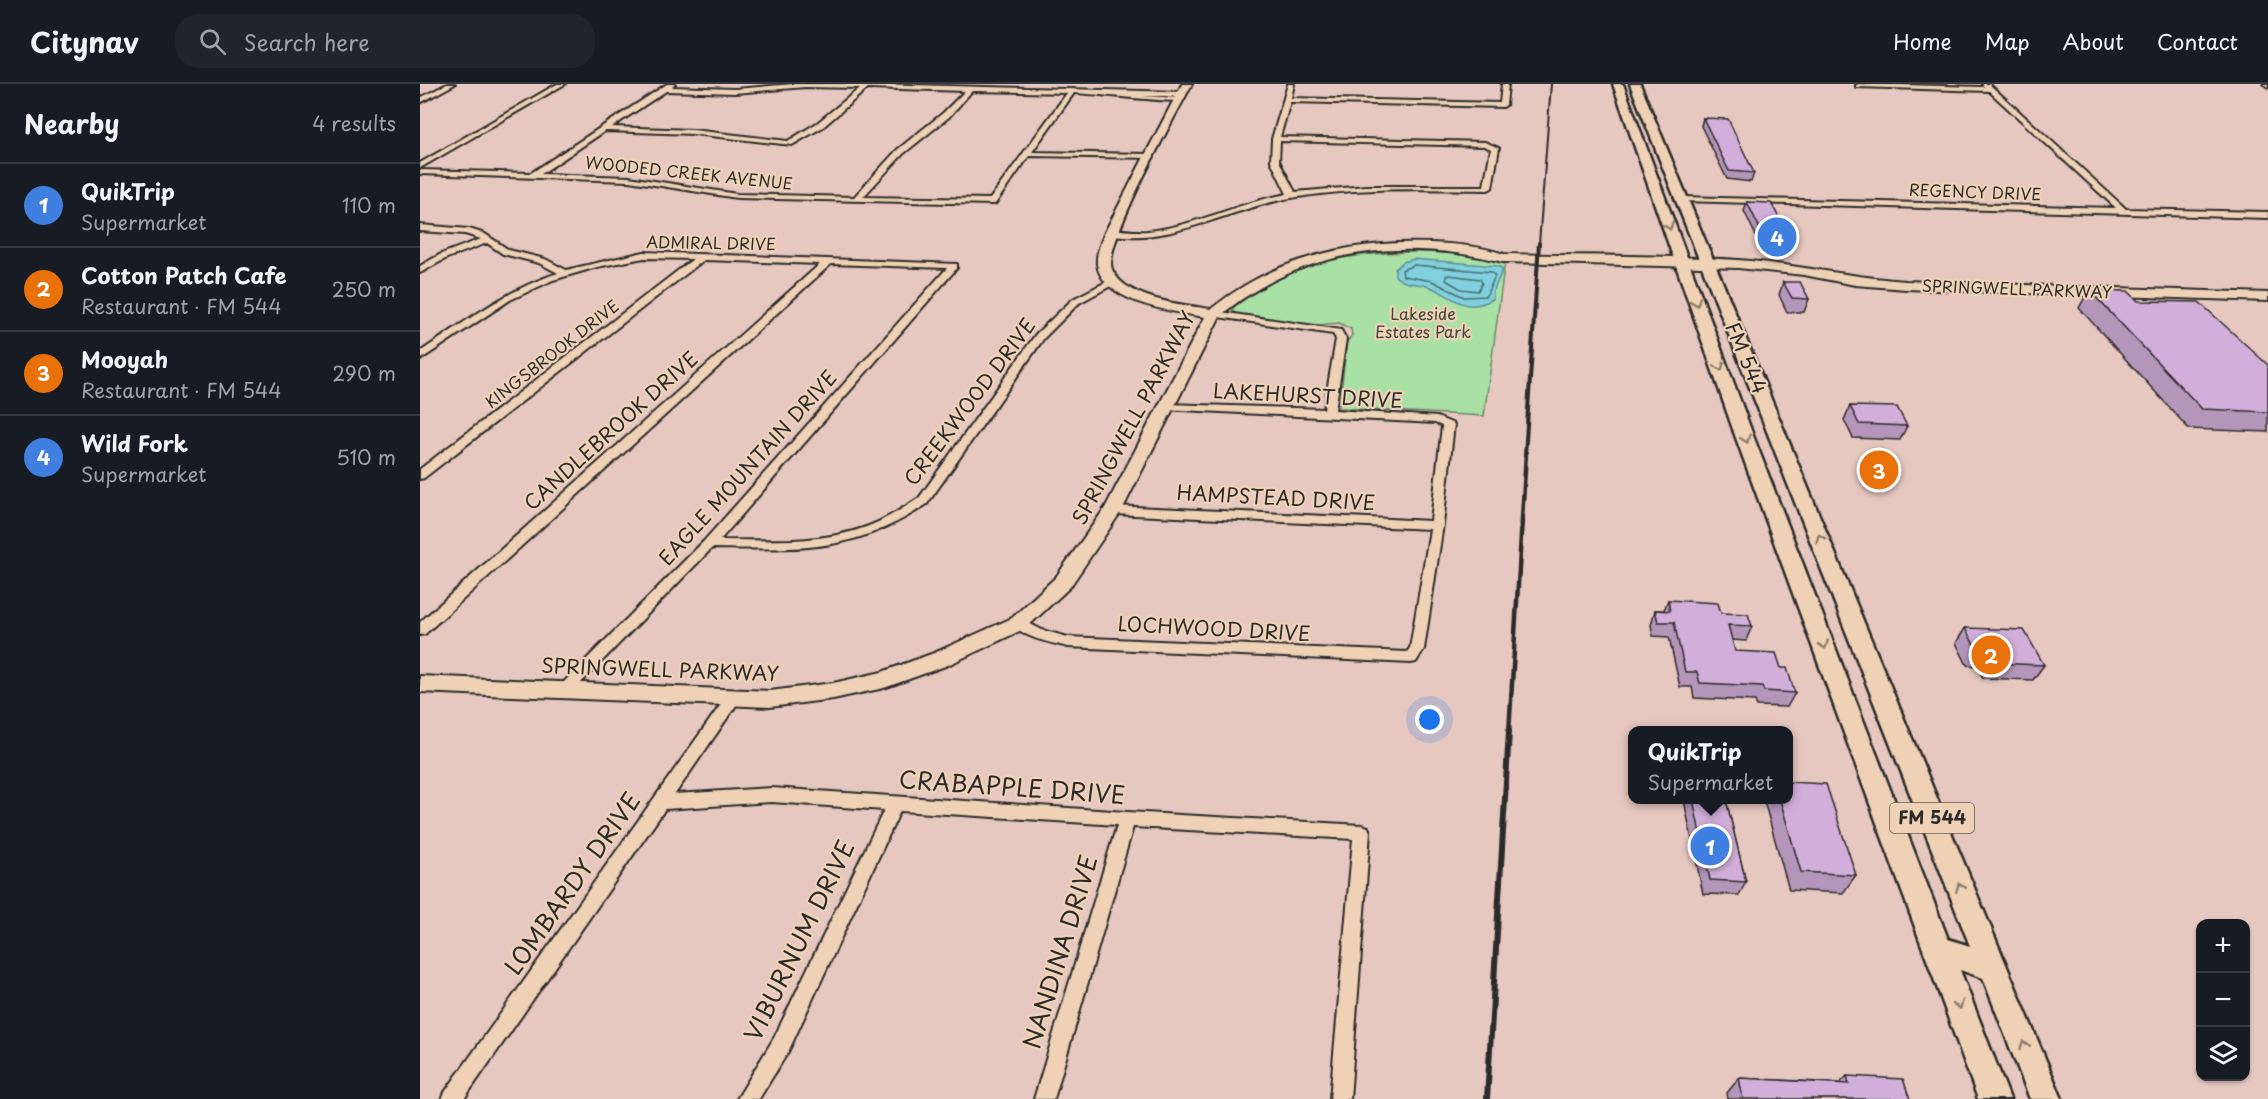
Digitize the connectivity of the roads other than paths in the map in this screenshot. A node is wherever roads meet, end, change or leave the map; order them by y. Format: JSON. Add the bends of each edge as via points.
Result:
{"nodes":[{"id":1,"x":452,"y":84,"type":"edge"},
{"id":2,"x":562,"y":84,"type":"edge"},
{"id":3,"x":673,"y":84,"type":"edge"},
{"id":4,"x":1291,"y":84,"type":"edge"},
{"id":5,"x":1505,"y":84,"type":"edge"},
{"id":6,"x":1618,"y":84,"type":"edge"},
{"id":7,"x":1625,"y":84,"type":"edge"},
{"id":8,"x":868,"y":85,"type":"edge"},
{"id":9,"x":1858,"y":86,"type":"dead end"},
{"id":10,"x":1988,"y":86,"type":"edge"},
{"id":11,"x":665,"y":89,"type":"junction"},
{"id":12,"x":970,"y":89,"type":"junction"},
{"id":13,"x":1638,"y":89,"type":"edge"},
{"id":14,"x":1072,"y":91,"type":"junction"},
{"id":15,"x":1183,"y":92,"type":"edge"},
{"id":16,"x":1287,"y":100,"type":"junction"},
{"id":17,"x":420,"y":101,"type":"edge"},
{"id":18,"x":604,"y":129,"type":"junction"},
{"id":19,"x":1276,"y":139,"type":"junction"},
{"id":20,"x":1028,"y":150,"type":"junction"},
{"id":21,"x":1641,"y":150,"type":"junction"},
{"id":22,"x":1663,"y":151,"type":"junction"},
{"id":23,"x":1152,"y":153,"type":"junction"},
{"id":24,"x":420,"y":166,"type":"edge"},
{"id":25,"x":420,"y":172,"type":"edge"},
{"id":26,"x":534,"y":175,"type":"junction"},
{"id":27,"x":1292,"y":195,"type":"junction"},
{"id":28,"x":1682,"y":199,"type":"junction"},
{"id":29,"x":856,"y":200,"type":"junction"},
{"id":30,"x":2124,"y":211,"type":"junction"},
{"id":31,"x":2268,"y":215,"type":"edge"},
{"id":32,"x":420,"y":228,"type":"edge"},
{"id":33,"x":1111,"y":232,"type":"junction"},
{"id":34,"x":487,"y":240,"type":"junction"},
{"id":35,"x":702,"y":257,"type":"junction"},
{"id":36,"x":1681,"y":259,"type":"junction"},
{"id":37,"x":1704,"y":260,"type":"junction"},
{"id":38,"x":829,"y":261,"type":"junction"},
{"id":39,"x":954,"y":266,"type":"joint"},
{"id":40,"x":420,"y":270,"type":"edge"},
{"id":41,"x":565,"y":273,"type":"junction"},
{"id":42,"x":1113,"y":282,"type":"junction"},
{"id":43,"x":2268,"y":297,"type":"edge"},
{"id":44,"x":1214,"y":314,"type":"junction"},
{"id":45,"x":420,"y":357,"type":"edge"},
{"id":46,"x":1730,"y":394,"type":"junction"},
{"id":47,"x":1762,"y":394,"type":"junction"},
{"id":48,"x":1166,"y":407,"type":"junction"},
{"id":49,"x":1329,"y":413,"type":"junction"},
{"id":50,"x":420,"y":475,"type":"edge"},
{"id":51,"x":1113,"y":510,"type":"junction"},
{"id":52,"x":1437,"y":525,"type":"junction"},
{"id":53,"x":709,"y":543,"type":"junction"},
{"id":54,"x":1804,"y":590,"type":"junction"},
{"id":55,"x":1842,"y":592,"type":"junction"},
{"id":56,"x":1018,"y":623,"type":"junction"},
{"id":57,"x":420,"y":630,"type":"edge"},
{"id":58,"x":420,"y":684,"type":"edge"},
{"id":59,"x":565,"y":690,"type":"junction"},
{"id":60,"x":734,"y":697,"type":"junction"},
{"id":61,"x":660,"y":802,"type":"junction"},
{"id":62,"x":895,"y":804,"type":"junction"},
{"id":63,"x":1127,"y":819,"type":"junction"},
{"id":64,"x":1939,"y":950,"type":"junction"},
{"id":65,"x":1987,"y":955,"type":"junction"},
{"id":66,"x":452,"y":1099,"type":"edge"},
{"id":67,"x":747,"y":1099,"type":"edge"},
{"id":68,"x":1044,"y":1099,"type":"edge"},
{"id":69,"x":1340,"y":1099,"type":"edge"},
{"id":70,"x":1994,"y":1099,"type":"edge"},
{"id":71,"x":2046,"y":1099,"type":"edge"}],
"edges":[{"from":1,"to":17,"type":"street"},
{"from":2,"to":24,"type":"street"},
{"from":3,"to":11,"type":"street"},
{"from":4,"to":16,"type":"street"},
{"from":5,"to":16,"type":"street","via":[[1503,105]]},
{"from":6,"to":21,"type":"main road","name":"FM 544","number":"FM 544"},
{"from":7,"to":13,"type":"main road","via":[[1631,92]]},
{"from":8,"to":11,"type":"street","via":[[735,91]]},
{"from":8,"to":12,"type":"street"},
{"from":8,"to":18,"type":"street","via":[[820,126],[789,142],[693,132]]},
{"from":9,"to":10,"type":"street"},
{"from":10,"to":30,"type":"street"},
{"from":11,"to":18,"type":"street"},
{"from":12,"to":14,"type":"street"},
{"from":12,"to":29,"type":"street","via":[[946,115],[900,152]]},
{"from":13,"to":22,"type":"main road","name":"FM 544","number":"FM 544"},
{"from":14,"to":15,"type":"street","via":[[1136,98]]},
{"from":14,"to":20,"type":"street"},
{"from":15,"to":23,"type":"street"},
{"from":16,"to":19,"type":"street"},
{"from":18,"to":26,"type":"street"},
{"from":19,"to":27,"type":"street","via":[[1275,161]]},
{"from":19,"to":27,"type":"street","via":[[1495,148],[1488,188],[1389,186]]},
{"from":20,"to":23,"type":"street"},
{"from":20,"to":29,"type":"street","name":"WOODED CREEK AVENUE","via":[[992,202]]},
{"from":21,"to":22,"type":"main road"},
{"from":21,"to":36,"type":"main road","name":"FM 544","number":"FM 544","one_way":true},
{"from":22,"to":28,"type":"main road","name":"FM 544","number":"FM 544"},
{"from":23,"to":33,"type":"street"},
{"from":25,"to":26,"type":"street","name":"WOODED CREEK AVENUE"},
{"from":26,"to":29,"type":"street","name":"WOODED CREEK AVENUE","via":[[629,179],[737,196]]},
{"from":27,"to":33,"type":"street","via":[[1150,233]]},
{"from":28,"to":30,"type":"street","name":"REGENCY DRIVE"},
{"from":28,"to":37,"type":"main road","name":"FM 544","number":"FM 544"},
{"from":30,"to":31,"type":"street","name":"REGENCY DRIVE"},
{"from":32,"to":34,"type":"street","via":[[466,231]]},
{"from":33,"to":42,"type":"street","via":[[1104,252],[1105,268]]},
{"from":34,"to":40,"type":"street"},
{"from":34,"to":41,"type":"street","via":[[506,252],[542,261]]},
{"from":35,"to":38,"type":"street","name":"ADMIRAL DRIVE"},
{"from":35,"to":41,"type":"street","name":"ADMIRAL DRIVE","via":[[644,255]]},
{"from":35,"to":50,"type":"street","name":"KINGSBROOK DRIVE"},
{"from":36,"to":37,"type":"street","name":"SPRINGWELL PARKWAY"},
{"from":36,"to":44,"type":"street","name":"SPRINGWELL PARKWAY","via":[[1503,258],[1487,252],[1409,246],[1371,248],[1292,266],[1235,296]]},
{"from":36,"to":46,"type":"main road","name":"FM 544","number":"FM 544","one_way":true},
{"from":37,"to":43,"type":"street","name":"SPRINGWELL PARKWAY","via":[[1906,285]]},
{"from":37,"to":47,"type":"main road","name":"FM 544","number":"FM 544"},
{"from":38,"to":39,"type":"street","name":"ADMIRAL DRIVE"},
{"from":38,"to":57,"type":"street","name":"CANDLEBROOK DRIVE"},
{"from":39,"to":53,"type":"street","name":"EAGLE MOUNTAIN DRIVE"},
{"from":41,"to":45,"type":"street","name":"ADMIRAL DRIVE","via":[[519,292]]},
{"from":42,"to":44,"type":"street","via":[[1157,304]]},
{"from":42,"to":53,"type":"street","name":"CREEKWOOD DRIVE","via":[[1076,301],[1040,336],[923,501],[901,518],[859,535],[827,542]]},
{"from":44,"to":48,"type":"street","name":"SPRINGWELL PARKWAY"},
{"from":44,"to":49,"type":"street","via":[[1337,332],[1341,339]]},
{"from":46,"to":47,"type":"main road"},
{"from":46,"to":54,"type":"main road","name":"FM 544","number":"FM 544","one_way":true},
{"from":55,"to":47,"type":"main road","name":"FM 544","number":"FM 544","one_way":true},
{"from":48,"to":49,"type":"street","name":"LAKEHURST DRIVE"},
{"from":48,"to":51,"type":"street","name":"SPRINGWELL PARKWAY"},
{"from":49,"to":52,"type":"street","name":"LAKEHURST DRIVE","via":[[1448,424]]},
{"from":51,"to":52,"type":"street","name":"HAMPSTEAD DRIVE"},
{"from":51,"to":56,"type":"street","name":"SPRINGWELL PARKWAY","via":[[1063,582]]},
{"from":52,"to":56,"type":"street","name":"LOCHWOOD DRIVE","via":[[1418,649],[1412,658],[1068,642],[1038,634]]},
{"from":53,"to":59,"type":"street","name":"EAGLE MOUNTAIN DRIVE"},
{"from":54,"to":55,"type":"main road"},
{"from":54,"to":64,"type":"main road","name":"FM 544","number":"FM 544","one_way":true},
{"from":65,"to":55,"type":"main road","name":"FM 544","number":"FM 544","one_way":true},
{"from":56,"to":60,"type":"street","name":"SPRINGWELL PARKWAY","via":[[884,680],[770,699]]},
{"from":58,"to":59,"type":"street","name":"SPRINGWELL PARKWAY"},
{"from":59,"to":60,"type":"street","name":"SPRINGWELL PARKWAY"},
{"from":60,"to":61,"type":"street","name":"LOMBARDY DRIVE"},
{"from":61,"to":62,"type":"street","name":"CRABAPPLE DRIVE","via":[[772,795]]},
{"from":61,"to":66,"type":"street","name":"LOMBARDY DRIVE"},
{"from":62,"to":63,"type":"street","name":"CRABAPPLE DRIVE"},
{"from":62,"to":67,"type":"street","name":"VIBURNUM DRIVE","via":[[781,1045]]},
{"from":63,"to":68,"type":"street","name":"NANDINA DRIVE"},
{"from":63,"to":69,"type":"street","name":"CRABAPPLE DRIVE","via":[[1362,832]]},
{"from":64,"to":65,"type":"main road"},
{"from":64,"to":70,"type":"main road","name":"FM 544","number":"FM 544","one_way":true},
{"from":71,"to":65,"type":"main road","name":"FM 544","number":"FM 544","one_way":true}]}
